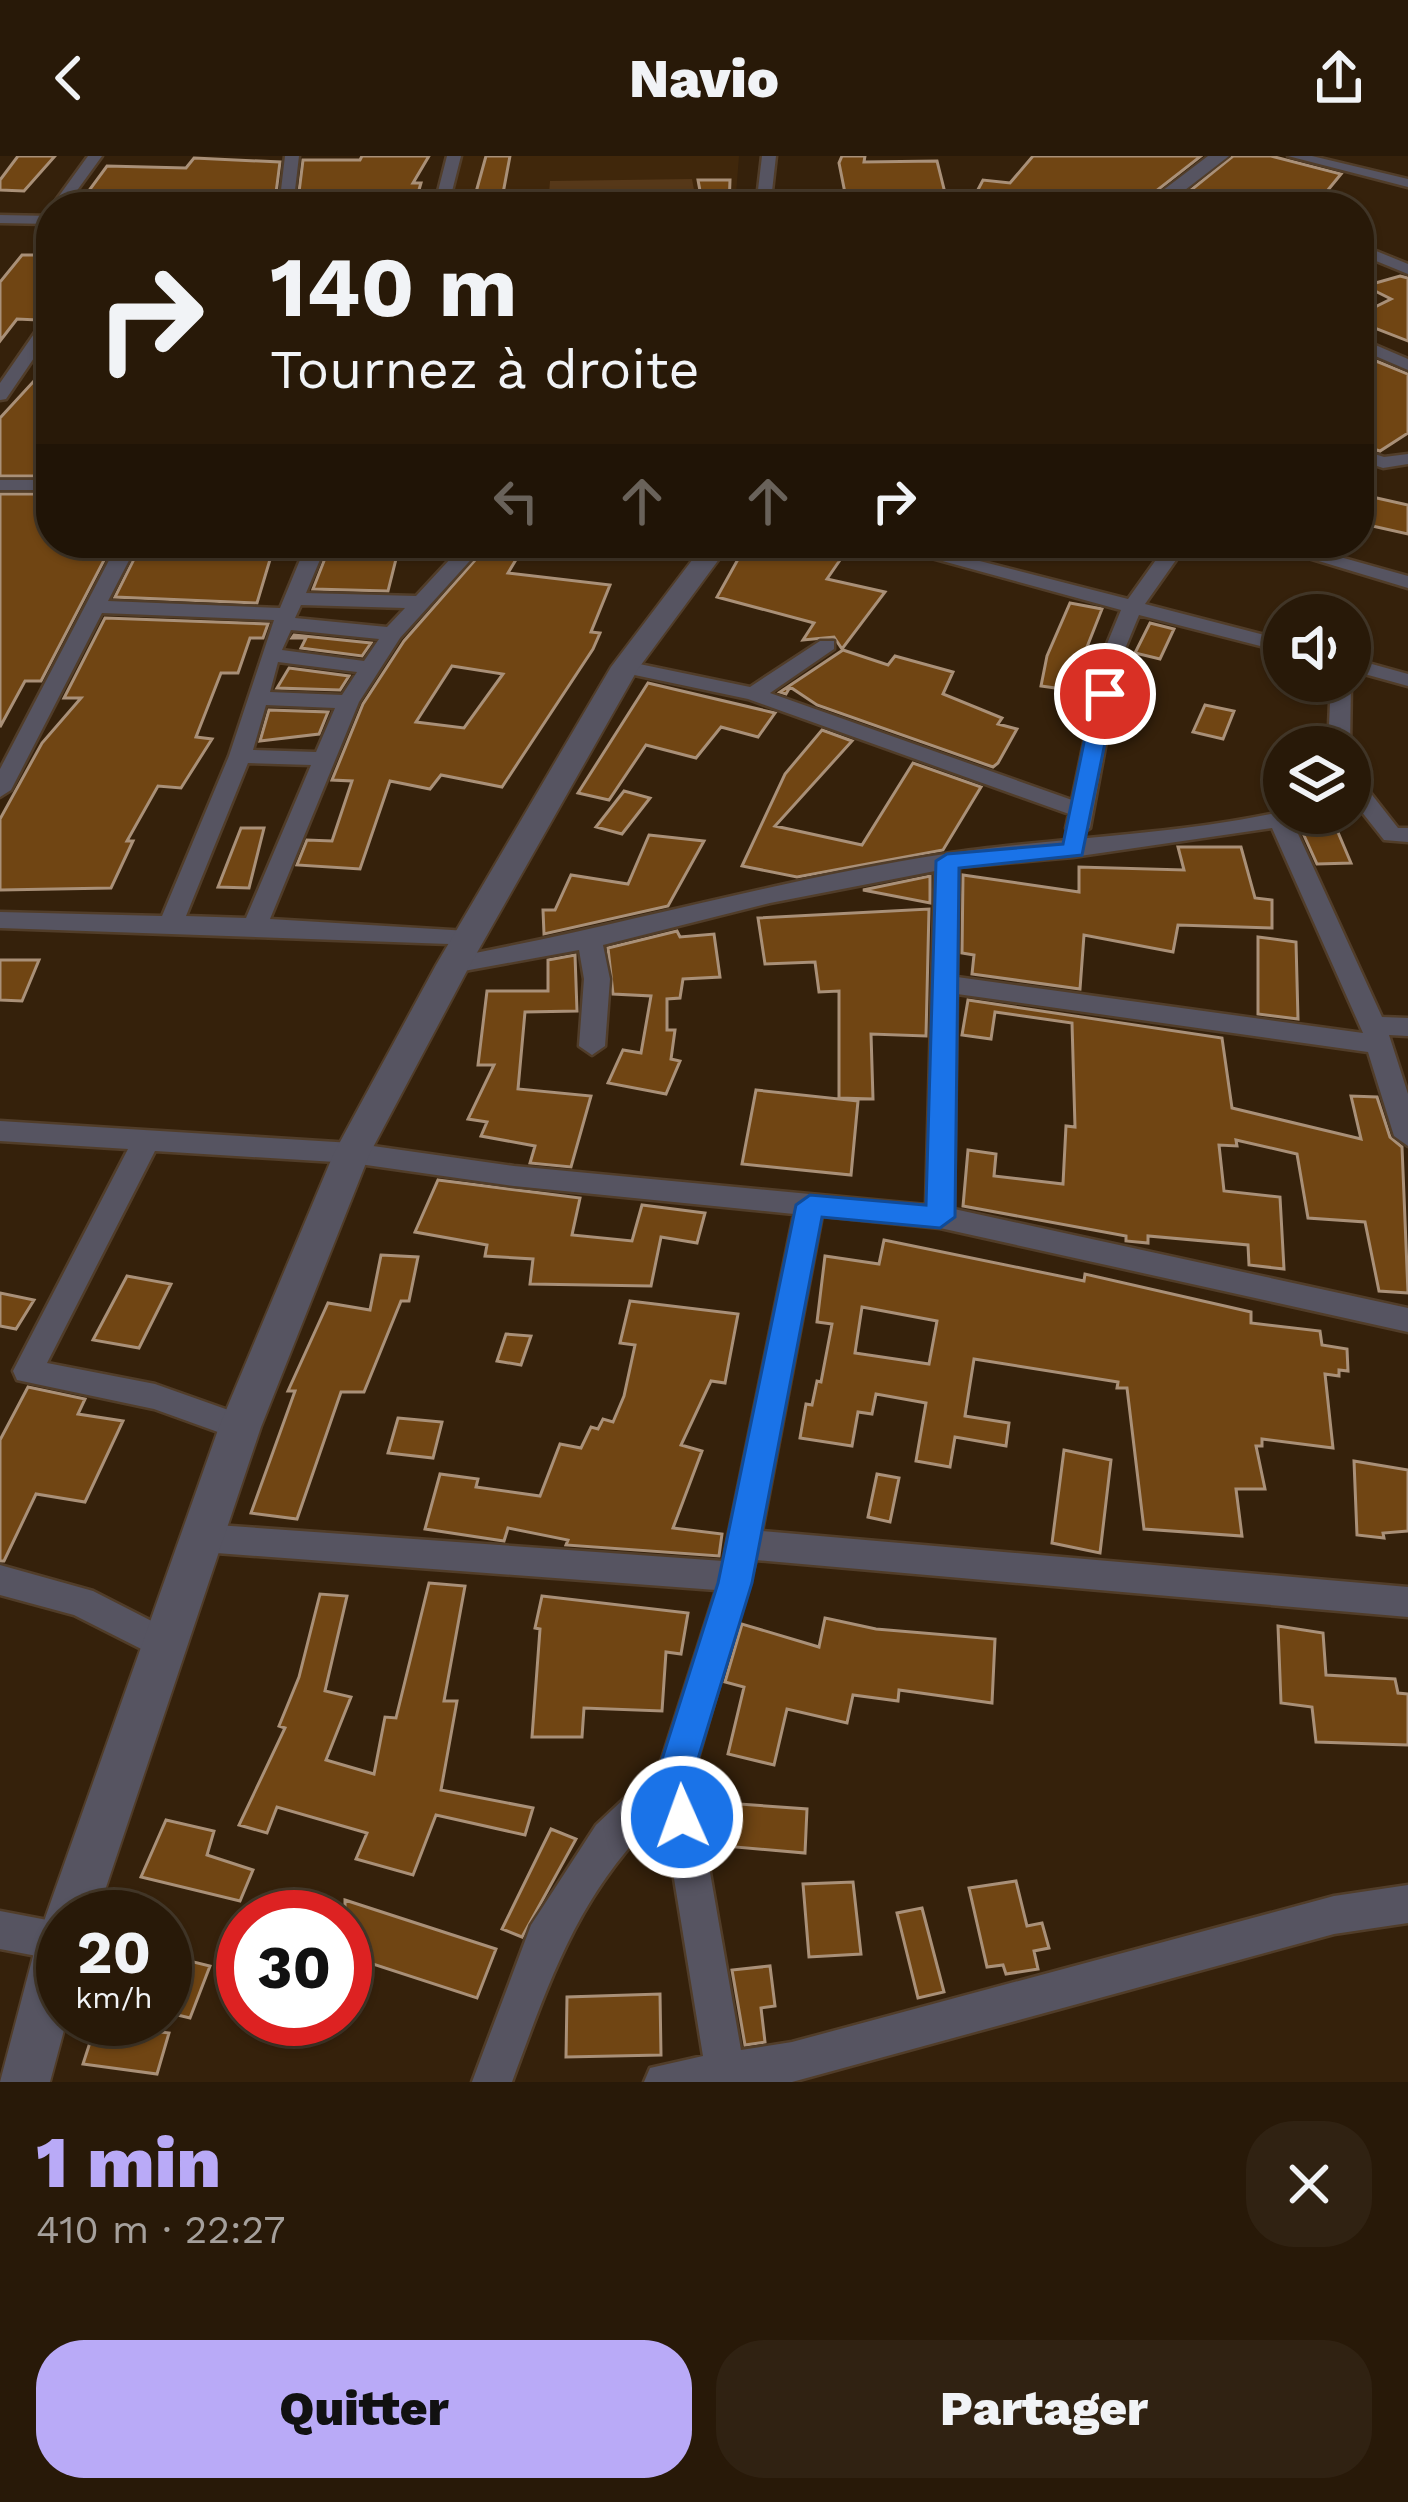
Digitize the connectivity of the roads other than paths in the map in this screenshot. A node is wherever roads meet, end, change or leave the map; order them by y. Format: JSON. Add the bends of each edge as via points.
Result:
{"nodes":[{"id":1,"x":95,"y":156,"type":"edge"},
{"id":2,"x":292,"y":156,"type":"edge"},
{"id":3,"x":454,"y":156,"type":"edge"},
{"id":4,"x":769,"y":156,"type":"edge"},
{"id":5,"x":1220,"y":156,"type":"edge"},
{"id":6,"x":1295,"y":156,"type":"edge"},
{"id":7,"x":1408,"y":183,"type":"edge"},
{"id":8,"x":69,"y":192,"type":"edge"},
{"id":9,"x":288,"y":192,"type":"edge"},
{"id":10,"x":445,"y":192,"type":"edge"},
{"id":11,"x":765,"y":192,"type":"edge"},
{"id":12,"x":1171,"y":192,"type":"edge"},
{"id":13,"x":36,"y":217,"type":"edge"},
{"id":14,"x":0,"y":219,"type":"edge"},
{"id":15,"x":1374,"y":255,"type":"edge"},
{"id":16,"x":1408,"y":268,"type":"edge"},
{"id":17,"x":36,"y":343,"type":"edge"},
{"id":18,"x":1374,"y":349,"type":"edge"},
{"id":19,"x":1408,"y":364,"type":"edge"},
{"id":20,"x":0,"y":395,"type":"edge"},
{"id":21,"x":1408,"y":459,"type":"edge"},
{"id":22,"x":1374,"y":460,"type":"edge"},
{"id":23,"x":0,"y":485,"type":"edge"},
{"id":24,"x":36,"y":485,"type":"edge"},
{"id":25,"x":120,"y":558,"type":"edge"},
{"id":26,"x":310,"y":558,"type":"edge"},
{"id":27,"x":461,"y":558,"type":"edge"},
{"id":28,"x":707,"y":558,"type":"edge"},
{"id":29,"x":945,"y":558,"type":"edge"},
{"id":30,"x":1167,"y":558,"type":"edge"},
{"id":31,"x":1323,"y":558,"type":"edge"},
{"id":32,"x":1408,"y":582,"type":"edge"},
{"id":33,"x":418,"y":602,"type":"junction"},
{"id":34,"x":1132,"y":606,"type":"junction"},
{"id":35,"x":95,"y":607,"type":"junction"},
{"id":36,"x":287,"y":612,"type":"junction"},
{"id":37,"x":392,"y":634,"type":"junction"},
{"id":38,"x":1263,"y":640,"type":"edge"},
{"id":39,"x":827,"y":645,"type":"dead end"},
{"id":40,"x":270,"y":655,"type":"junction"},
{"id":41,"x":626,"y":667,"type":"junction"},
{"id":42,"x":372,"y":668,"type":"junction"},
{"id":43,"x":1371,"y":670,"type":"edge"},
{"id":44,"x":1408,"y":680,"type":"edge"},
{"id":45,"x":754,"y":694,"type":"junction"},
{"id":46,"x":258,"y":698,"type":"junction"},
{"id":47,"x":348,"y":702,"type":"junction"},
{"id":48,"x":240,"y":757,"type":"junction"},
{"id":49,"x":325,"y":759,"type":"junction"},
{"id":50,"x":0,"y":790,"type":"edge"},
{"id":51,"x":1082,"y":811,"type":"junction"},
{"id":52,"x":1371,"y":818,"type":"edge"},
{"id":53,"x":1263,"y":822,"type":"edge"},
{"id":54,"x":1286,"y":834,"type":"edge"},
{"id":55,"x":1408,"y":836,"type":"edge"},
{"id":56,"x":1073,"y":850,"type":"junction"},
{"id":57,"x":947,"y":861,"type":"junction"},
{"id":58,"x":0,"y":920,"type":"edge"},
{"id":59,"x":170,"y":925,"type":"junction"},
{"id":60,"x":255,"y":926,"type":"junction"},
{"id":61,"x":590,"y":940,"type":"junction"},
{"id":62,"x":460,"y":952,"type":"junction"},
{"id":63,"x":946,"y":984,"type":"junction"},
{"id":64,"x":1408,"y":1027,"type":"edge"},
{"id":65,"x":1376,"y":1034,"type":"junction"},
{"id":66,"x":592,"y":1046,"type":"dead end"},
{"id":67,"x":0,"y":1131,"type":"edge"},
{"id":68,"x":1408,"y":1136,"type":"edge"},
{"id":69,"x":146,"y":1141,"type":"junction"},
{"id":70,"x":352,"y":1153,"type":"junction"},
{"id":71,"x":810,"y":1205,"type":"junction"},
{"id":72,"x":940,"y":1217,"type":"junction"},
{"id":73,"x":1408,"y":1320,"type":"edge"},
{"id":74,"x":14,"y":1370,"type":"edge"},
{"id":75,"x":240,"y":1427,"type":"junction"},
{"id":76,"x":203,"y":1538,"type":"junction"},
{"id":77,"x":740,"y":1560,"type":"junction"},
{"id":78,"x":0,"y":1580,"type":"edge"},
{"id":79,"x":1408,"y":1602,"type":"edge"},
{"id":80,"x":165,"y":1645,"type":"junction"},
{"id":81,"x":675,"y":1775,"type":"junction"},
{"id":82,"x":80,"y":1890,"type":"edge"},
{"id":83,"x":1408,"y":1904,"type":"edge"},
{"id":84,"x":0,"y":1930,"type":"edge"},
{"id":85,"x":36,"y":1937,"type":"edge"},
{"id":86,"x":36,"y":2036,"type":"edge"},
{"id":87,"x":726,"y":2077,"type":"edge"},
{"id":88,"x":23,"y":2082,"type":"edge"},
{"id":89,"x":492,"y":2082,"type":"edge"},
{"id":90,"x":664,"y":2082,"type":"edge"}],
"edges":[{"from":1,"to":8,"type":"street"},
{"from":2,"to":9,"type":"street"},
{"from":3,"to":10,"type":"street"},
{"from":4,"to":11,"type":"street"},
{"from":5,"to":12,"type":"street"},
{"from":6,"to":7,"type":"street"},
{"from":13,"to":14,"type":"street"},
{"from":15,"to":16,"type":"street"},
{"from":17,"to":20,"type":"street"},
{"from":18,"to":19,"type":"street"},
{"from":21,"to":22,"type":"street"},
{"from":23,"to":24,"type":"street"},
{"from":25,"to":35,"type":"street"},
{"from":26,"to":36,"type":"street"},
{"from":27,"to":33,"type":"street"},
{"from":28,"to":41,"type":"street"},
{"from":29,"to":34,"type":"street"},
{"from":30,"to":34,"type":"street"},
{"from":31,"to":32,"type":"street"},
{"from":33,"to":36,"type":"street"},
{"from":33,"to":37,"type":"street"},
{"from":34,"to":38,"type":"street"},
{"from":34,"to":51,"type":"street","via":[[1112,656]]},
{"from":35,"to":36,"type":"street"},
{"from":35,"to":50,"type":"street"},
{"from":36,"to":37,"type":"street"},
{"from":36,"to":40,"type":"street"},
{"from":37,"to":42,"type":"street"},
{"from":39,"to":45,"type":"street"},
{"from":40,"to":42,"type":"street"},
{"from":40,"to":46,"type":"street"},
{"from":41,"to":45,"type":"street"},
{"from":41,"to":62,"type":"street"},
{"from":42,"to":47,"type":"street"},
{"from":43,"to":44,"type":"street"},
{"from":45,"to":51,"type":"street"},
{"from":46,"to":47,"type":"street"},
{"from":46,"to":48,"type":"street"},
{"from":47,"to":49,"type":"street"},
{"from":48,"to":49,"type":"street"},
{"from":48,"to":59,"type":"street"},
{"from":49,"to":60,"type":"street"},
{"from":51,"to":56,"type":"street"},
{"from":52,"to":55,"type":"street","via":[[1392,835]]},
{"from":53,"to":56,"type":"street"},
{"from":54,"to":65,"type":"street"},
{"from":56,"to":57,"type":"street"},
{"from":57,"to":61,"type":"street"},
{"from":57,"to":63,"type":"street"},
{"from":58,"to":59,"type":"street"},
{"from":59,"to":60,"type":"street"},
{"from":60,"to":62,"type":"street"},
{"from":61,"to":62,"type":"street"},
{"from":61,"to":66,"type":"street","via":[[597,979]]},
{"from":62,"to":70,"type":"street"},
{"from":63,"to":65,"type":"street"},
{"from":63,"to":72,"type":"street"},
{"from":64,"to":65,"type":"street"},
{"from":65,"to":68,"type":"street"},
{"from":67,"to":69,"type":"street"},
{"from":69,"to":70,"type":"street"},
{"from":69,"to":74,"type":"street"},
{"from":70,"to":71,"type":"street"},
{"from":70,"to":75,"type":"street"},
{"from":71,"to":72,"type":"street"},
{"from":71,"to":77,"type":"street"},
{"from":72,"to":73,"type":"street"},
{"from":74,"to":75,"type":"street","via":[[155,1397]]},
{"from":75,"to":76,"type":"street"},
{"from":76,"to":77,"type":"street"},
{"from":76,"to":80,"type":"street"},
{"from":77,"to":79,"type":"street"},
{"from":77,"to":81,"type":"street"},
{"from":78,"to":80,"type":"street","via":[[81,1602]]},
{"from":80,"to":82,"type":"street"},
{"from":81,"to":87,"type":"street"},
{"from":81,"to":89,"type":"street","via":[[609,1838],[544,1939]]},
{"from":83,"to":87,"type":"street","via":[[1334,1915]]},
{"from":84,"to":85,"type":"street"},
{"from":86,"to":88,"type":"street"},
{"from":87,"to":90,"type":"street"}]}
